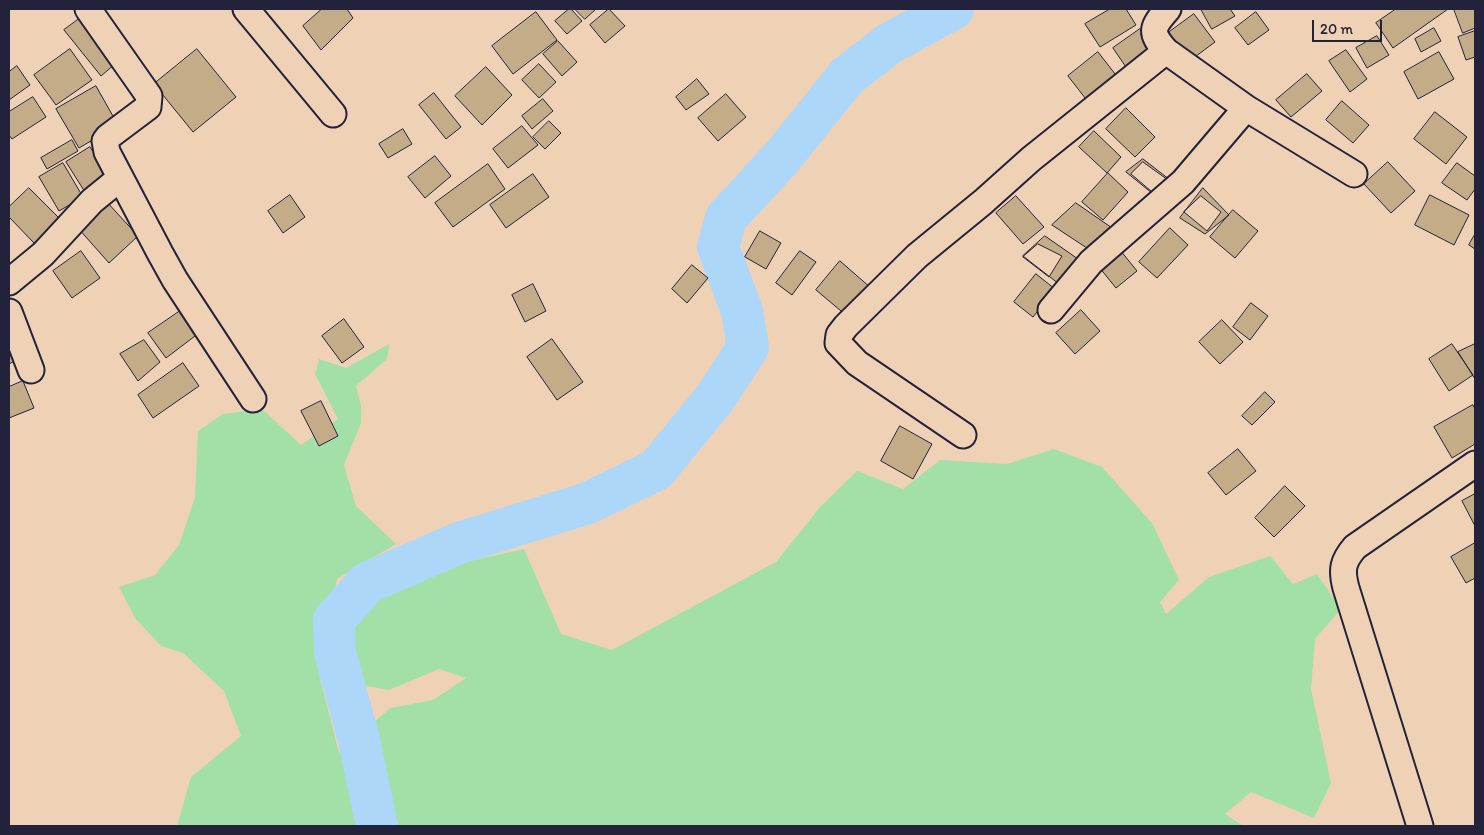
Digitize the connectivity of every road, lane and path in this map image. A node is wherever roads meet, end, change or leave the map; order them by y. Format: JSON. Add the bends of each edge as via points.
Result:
{"nodes":[{"id":1,"x":88,"y":9,"type":"edge"},
{"id":2,"x":246,"y":9,"type":"edge"},
{"id":3,"x":1168,"y":9,"type":"edge"},
{"id":4,"x":1166,"y":51,"type":"junction"},
{"id":5,"x":1246,"y":108,"type":"junction"},
{"id":6,"x":333,"y":114,"type":"dead end"},
{"id":7,"x":1354,"y":174,"type":"dead end"},
{"id":8,"x":119,"y":179,"type":"junction"},
{"id":9,"x":9,"y":282,"type":"edge"},
{"id":10,"x":1051,"y":310,"type":"dead end"},
{"id":11,"x":9,"y":312,"type":"edge"},
{"id":12,"x":31,"y":370,"type":"dead end"},
{"id":13,"x":253,"y":398,"type":"dead end"},
{"id":14,"x":963,"y":435,"type":"dead end"},
{"id":15,"x":1465,"y":471,"type":"edge"},
{"id":16,"x":1420,"y":826,"type":"edge"}],
"edges":[{"from":1,"to":8,"type":"street","via":[[149,96],[148,107],[106,141],[107,152]]},
{"from":2,"to":6,"type":"street"},
{"from":3,"to":4,"type":"street","via":[[1153,32]]},
{"from":4,"to":5,"type":"street"},
{"from":4,"to":14,"type":"street","via":[[917,256],[839,335],[838,343],[857,363]]},
{"from":5,"to":7,"type":"street"},
{"from":5,"to":10,"type":"street","via":[[1182,182],[1091,262]]},
{"from":8,"to":9,"type":"street","via":[[92,201],[43,254]]},
{"from":8,"to":13,"type":"street","via":[[175,280]]},
{"from":11,"to":12,"type":"street"},
{"from":15,"to":16,"type":"street","via":[[1355,547],[1342,566]]}]}
